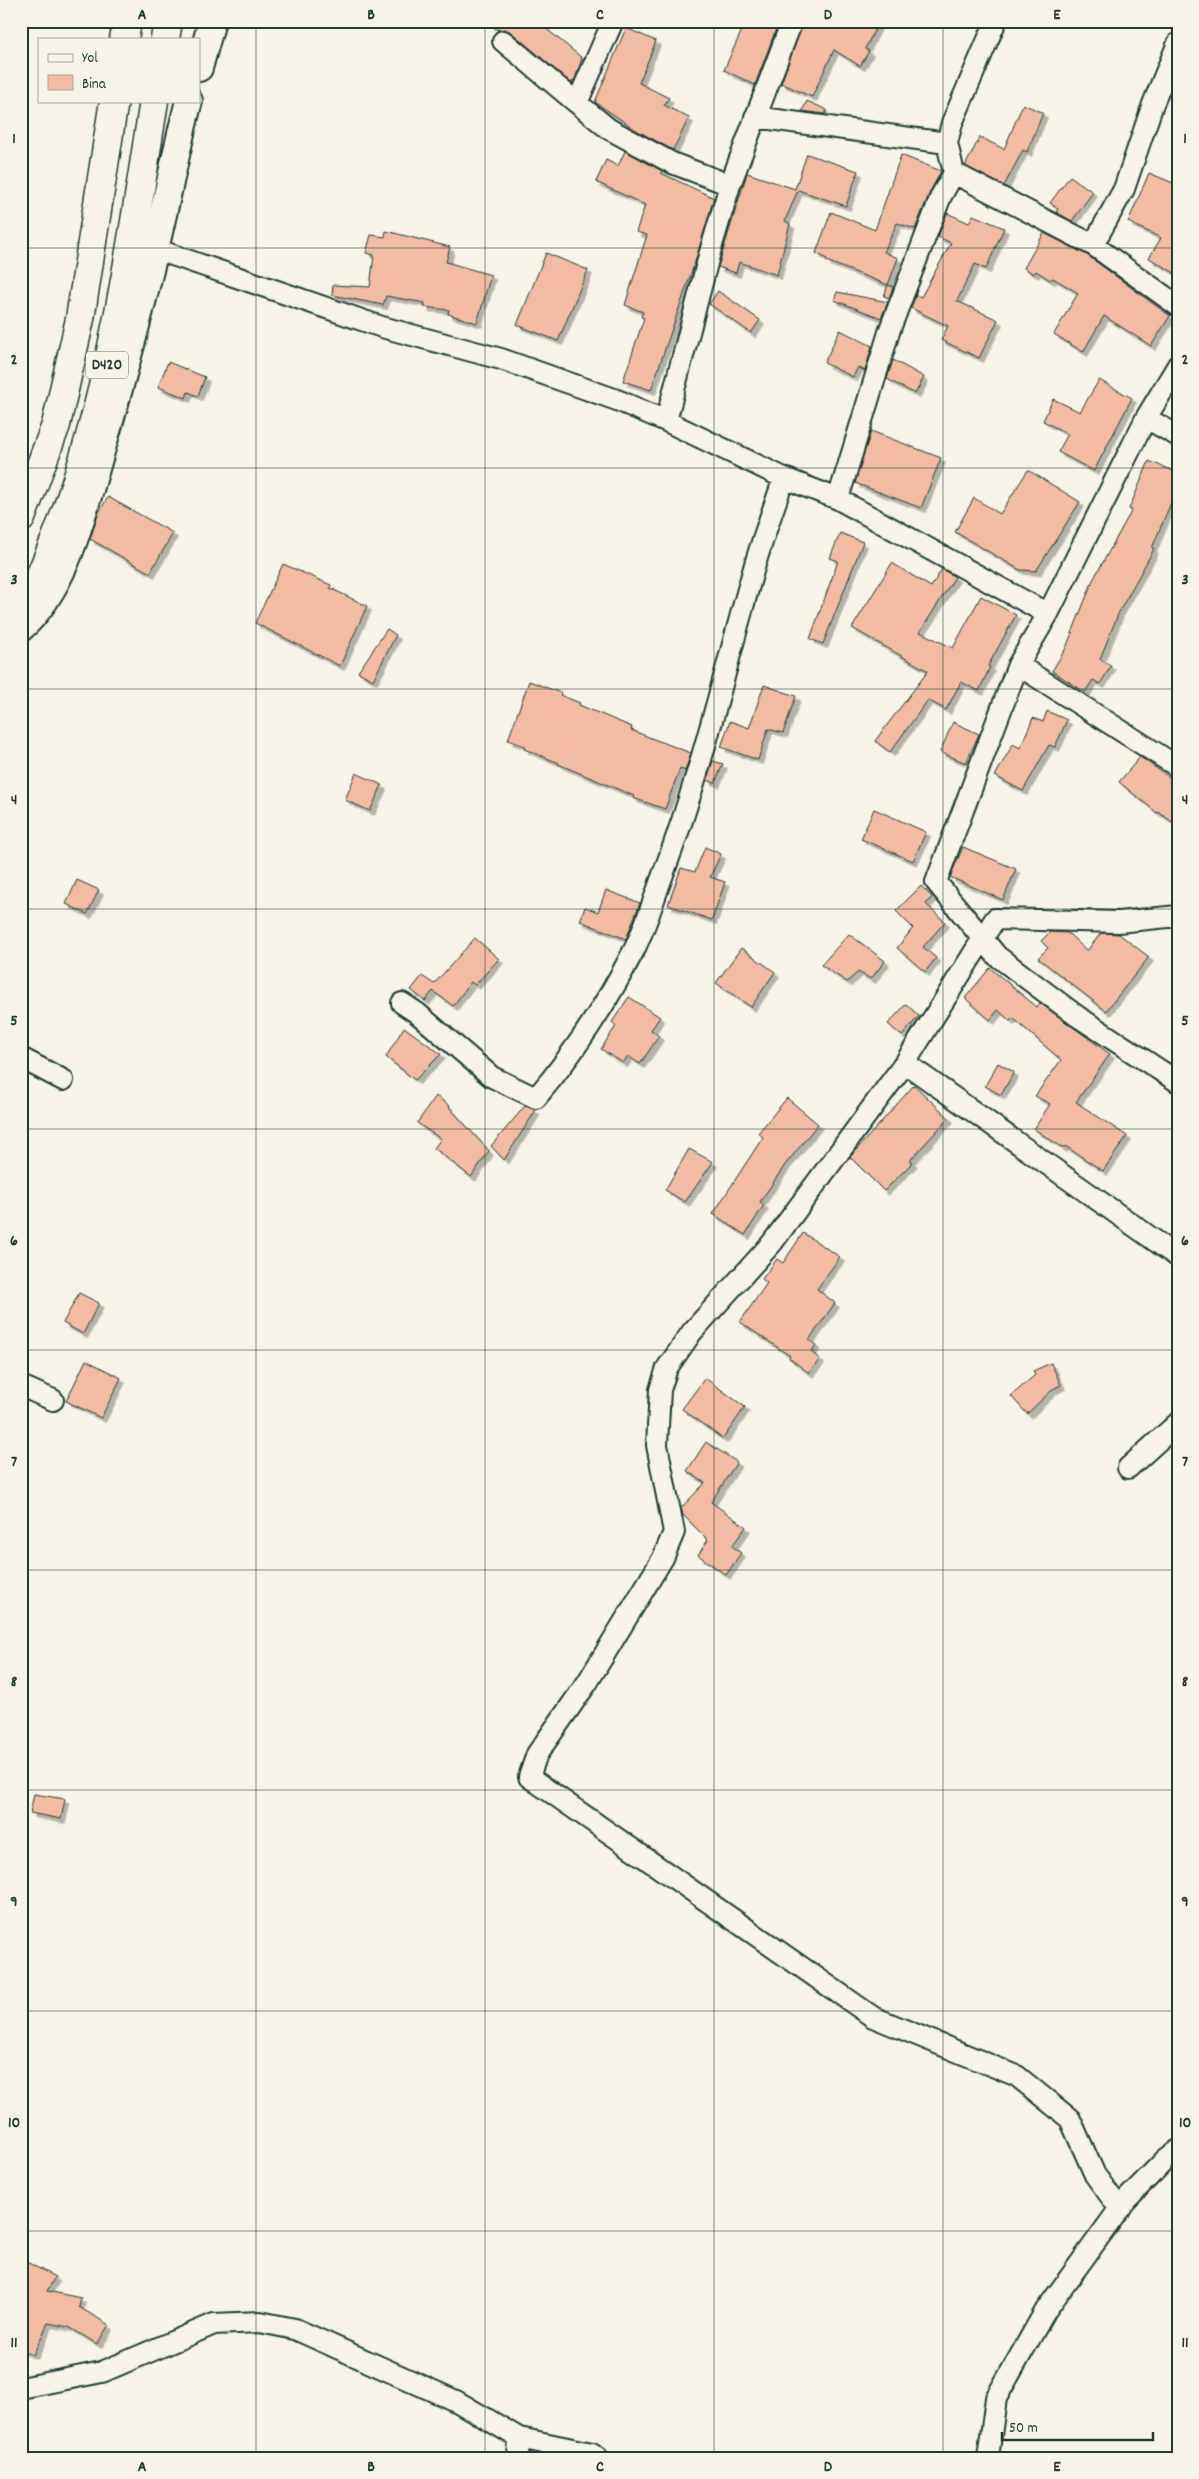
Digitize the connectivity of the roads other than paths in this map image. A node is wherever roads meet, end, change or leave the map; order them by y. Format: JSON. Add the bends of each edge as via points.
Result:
{"nodes":[{"id":1,"x":127,"y":21,"type":"edge"},
{"id":2,"x":168,"y":21,"type":"edge"},
{"id":3,"x":212,"y":21,"type":"edge"},
{"id":4,"x":613,"y":21,"type":"edge"},
{"id":5,"x":792,"y":21,"type":"edge"},
{"id":6,"x":996,"y":21,"type":"edge"},
{"id":7,"x":124,"y":38,"type":"edge"},
{"id":8,"x":164,"y":38,"type":"edge"},
{"id":9,"x":503,"y":41,"type":"dead end"},
{"id":10,"x":1178,"y":43,"type":"edge"},
{"id":11,"x":200,"y":64,"type":"edge"},
{"id":12,"x":114,"y":102,"type":"edge"},
{"id":13,"x":154,"y":102,"type":"edge"},
{"id":14,"x":190,"y":102,"type":"edge"},
{"id":15,"x":577,"y":103,"type":"junction"},
{"id":16,"x":756,"y":117,"type":"junction"},
{"id":17,"x":947,"y":143,"type":"junction"},
{"id":18,"x":954,"y":173,"type":"junction"},
{"id":19,"x":730,"y":186,"type":"junction"},
{"id":20,"x":1093,"y":245,"type":"junction"},
{"id":21,"x":155,"y":249,"type":"junction"},
{"id":22,"x":1178,"y":306,"type":"edge"},
{"id":23,"x":1178,"y":365,"type":"edge"},
{"id":24,"x":1146,"y":418,"type":"junction"},
{"id":25,"x":666,"y":421,"type":"junction"},
{"id":26,"x":1178,"y":436,"type":"edge"},
{"id":27,"x":784,"y":478,"type":"junction"},
{"id":28,"x":838,"y":499,"type":"junction"},
{"id":29,"x":21,"y":518,"type":"edge"},
{"id":30,"x":1048,"y":614,"type":"junction"},
{"id":31,"x":21,"y":619,"type":"edge"},
{"id":32,"x":21,"y":628,"type":"edge"},
{"id":33,"x":1018,"y":665,"type":"junction"},
{"id":34,"x":1178,"y":767,"type":"edge"},
{"id":35,"x":1178,"y":916,"type":"edge"},
{"id":36,"x":982,"y":940,"type":"junction"},
{"id":37,"x":402,"y":1003,"type":"dead end"},
{"id":38,"x":21,"y":1058,"type":"edge"},
{"id":39,"x":906,"y":1063,"type":"junction"},
{"id":40,"x":63,"y":1080,"type":"dead end"},
{"id":41,"x":1178,"y":1082,"type":"edge"},
{"id":42,"x":1178,"y":1257,"type":"edge"},
{"id":43,"x":21,"y":1386,"type":"edge"},
{"id":44,"x":53,"y":1400,"type":"dead end"},
{"id":45,"x":1178,"y":1423,"type":"edge"},
{"id":46,"x":1128,"y":1468,"type":"dead end"},
{"id":47,"x":1178,"y":2150,"type":"edge"},
{"id":48,"x":1120,"y":2209,"type":"junction"},
{"id":49,"x":21,"y":2388,"type":"edge"},
{"id":50,"x":518,"y":2448,"type":"edge"},
{"id":51,"x":598,"y":2458,"type":"edge"},
{"id":52,"x":988,"y":2458,"type":"edge"}],
"edges":[{"from":1,"to":7,"type":"highway"},
{"from":2,"to":8,"type":"highway"},
{"from":3,"to":11,"type":"main road"},
{"from":4,"to":15,"type":"street"},
{"from":5,"to":16,"type":"street"},
{"from":6,"to":17,"type":"street"},
{"from":9,"to":15,"type":"street"},
{"from":10,"to":20,"type":"street","via":[[1124,189]]},
{"from":12,"to":29,"type":"highway","number":"D420","via":[[80,318],[58,416]]},
{"from":13,"to":31,"type":"highway","number":"D420","via":[[129,255],[84,457],[58,535]]},
{"from":14,"to":21,"type":"main road"},
{"from":15,"to":19,"type":"street","via":[[609,129],[640,146],[672,163]]},
{"from":16,"to":17,"type":"street"},
{"from":16,"to":19,"type":"street"},
{"from":17,"to":18,"type":"street"},
{"from":18,"to":20,"type":"street"},
{"from":18,"to":28,"type":"street","via":[[941,196],[890,329]]},
{"from":19,"to":25,"type":"street"},
{"from":20,"to":22,"type":"street"},
{"from":21,"to":25,"type":"street","via":[[382,327],[501,359]]},
{"from":21,"to":32,"type":"main road","via":[[77,533],[49,596],[34,618]]},
{"from":23,"to":24,"type":"street"},
{"from":24,"to":26,"type":"street"},
{"from":24,"to":30,"type":"street"},
{"from":25,"to":27,"type":"street"},
{"from":27,"to":28,"type":"street"},
{"from":27,"to":37,"type":"street","via":[[752,573],[683,820],[634,948],[591,1027],[536,1098],[492,1077],[417,1012]]},
{"from":28,"to":30,"type":"street"},
{"from":30,"to":33,"type":"street"},
{"from":33,"to":34,"type":"street"},
{"from":33,"to":36,"type":"street","via":[[936,882]]},
{"from":35,"to":36,"type":"street","via":[[1118,922],[995,919]]},
{"from":36,"to":39,"type":"street"},
{"from":36,"to":41,"type":"street","via":[[997,956],[1077,1016]]},
{"from":38,"to":40,"type":"street"},
{"from":39,"to":42,"type":"street"},
{"from":39,"to":48,"type":"street","via":[[772,1243],[692,1332],[667,1368],[660,1390],[657,1444],[674,1532],[663,1558],[587,1683],[537,1754],[529,1777],[873,2017],[1018,2076],[1070,2119],[1095,2176]]},
{"from":43,"to":44,"type":"street"},
{"from":45,"to":46,"type":"street"},
{"from":47,"to":48,"type":"street"},
{"from":48,"to":52,"type":"street","via":[[1046,2310],[996,2398]]},
{"from":49,"to":50,"type":"street","via":[[102,2372],[214,2324],[260,2322],[295,2329],[449,2398]]},
{"from":50,"to":51,"type":"street","via":[[592,2453]]}]}
